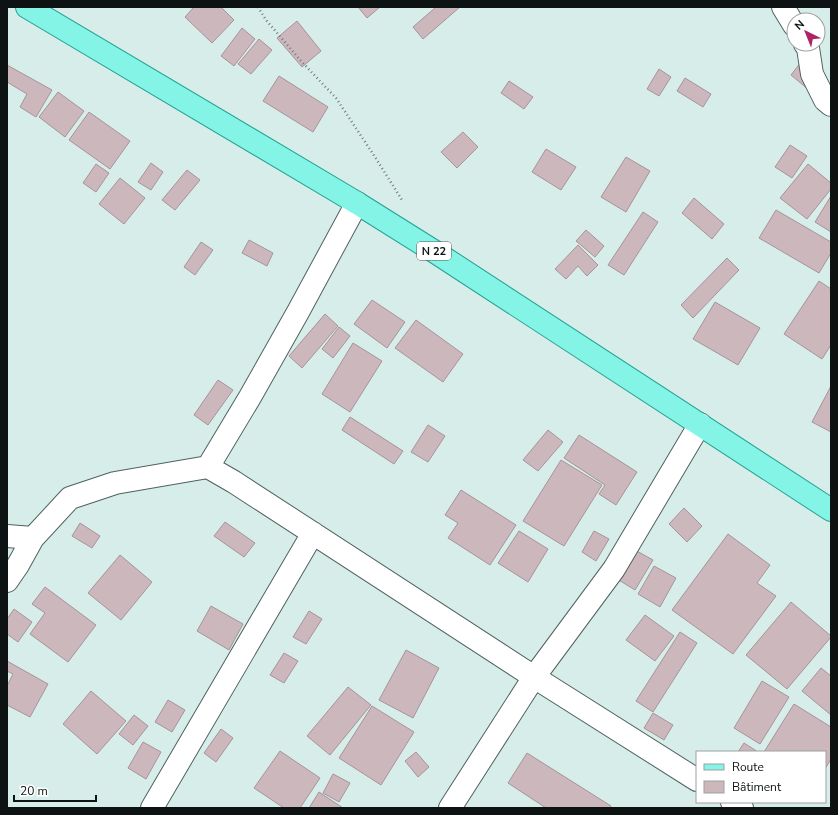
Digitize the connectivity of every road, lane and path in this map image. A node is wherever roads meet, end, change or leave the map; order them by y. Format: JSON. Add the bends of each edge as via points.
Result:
{"nodes":[{"id":1,"x":27,"y":7,"type":"edge"},
{"id":2,"x":258,"y":7,"type":"edge"},
{"id":3,"x":809,"y":52,"type":"edge"},
{"id":4,"x":831,"y":105,"type":"edge"},
{"id":5,"x":357,"y":203,"type":"junction"},
{"id":6,"x":404,"y":204,"type":"dead end"},
{"id":7,"x":700,"y":424,"type":"junction"},
{"id":8,"x":208,"y":467,"type":"junction"},
{"id":9,"x":831,"y":510,"type":"edge"},
{"id":10,"x":313,"y":533,"type":"junction"},
{"id":11,"x":7,"y":536,"type":"edge"},
{"id":12,"x":33,"y":538,"type":"junction"},
{"id":13,"x":7,"y":581,"type":"edge"},
{"id":14,"x":534,"y":677,"type":"junction"},
{"id":15,"x":696,"y":779,"type":"edge"},
{"id":16,"x":152,"y":808,"type":"edge"},
{"id":17,"x":450,"y":808,"type":"edge"}],
"edges":[{"from":1,"to":5,"type":"main road","number":"N 22"},
{"from":2,"to":6,"type":"path","via":[[301,61],[336,98]]},
{"from":3,"to":4,"type":"street","via":[[812,74],[825,100]]},
{"from":5,"to":7,"type":"main road","number":"N 22"},
{"from":5,"to":8,"type":"street","via":[[298,312]]},
{"from":7,"to":9,"type":"main road","number":"N 22"},
{"from":7,"to":14,"type":"street","via":[[614,569]]},
{"from":8,"to":10,"type":"street"},
{"from":8,"to":12,"type":"street","via":[[115,483],[70,498]]},
{"from":10,"to":14,"type":"street"},
{"from":10,"to":16,"type":"street"},
{"from":11,"to":12,"type":"street"},
{"from":12,"to":13,"type":"street"},
{"from":14,"to":15,"type":"street"},
{"from":14,"to":17,"type":"street"}]}
